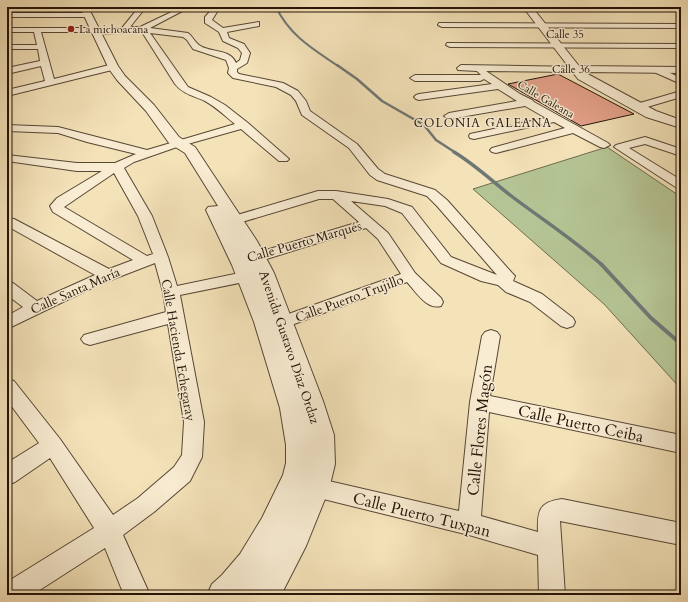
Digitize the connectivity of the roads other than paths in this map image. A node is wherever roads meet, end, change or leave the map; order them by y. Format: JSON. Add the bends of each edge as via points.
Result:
{"nodes":[{"id":1,"x":187,"y":7,"type":"edge"},
{"id":2,"x":217,"y":7,"type":"edge"},
{"id":3,"x":422,"y":8,"type":"dead end"},
{"id":4,"x":527,"y":8,"type":"edge"},
{"id":5,"x":681,"y":8,"type":"edge"},
{"id":6,"x":138,"y":9,"type":"edge"},
{"id":7,"x":85,"y":11,"type":"edge"},
{"id":8,"x":7,"y":15,"type":"edge"},
{"id":9,"x":256,"y":24,"type":"dead end"},
{"id":10,"x":442,"y":25,"type":"dead end"},
{"id":11,"x":541,"y":26,"type":"junction"},
{"id":12,"x":681,"y":26,"type":"edge"},
{"id":13,"x":7,"y":30,"type":"edge"},
{"id":14,"x":37,"y":30,"type":"junction"},
{"id":15,"x":124,"y":30,"type":"junction"},
{"id":16,"x":142,"y":30,"type":"junction"},
{"id":17,"x":95,"y":31,"type":"junction"},
{"id":18,"x":222,"y":31,"type":"junction"},
{"id":19,"x":450,"y":45,"type":"dead end"},
{"id":20,"x":556,"y":45,"type":"junction"},
{"id":21,"x":681,"y":46,"type":"edge"},
{"id":22,"x":7,"y":47,"type":"edge"},
{"id":23,"x":42,"y":47,"type":"junction"},
{"id":24,"x":44,"y":63,"type":"junction"},
{"id":25,"x":113,"y":67,"type":"junction"},
{"id":26,"x":233,"y":68,"type":"junction"},
{"id":27,"x":461,"y":68,"type":"dead end"},
{"id":28,"x":479,"y":68,"type":"junction"},
{"id":29,"x":575,"y":69,"type":"junction"},
{"id":30,"x":657,"y":70,"type":"junction"},
{"id":31,"x":681,"y":70,"type":"edge"},
{"id":32,"x":7,"y":71,"type":"edge"},
{"id":33,"x":415,"y":78,"type":"dead end"},
{"id":34,"x":488,"y":78,"type":"junction"},
{"id":35,"x":681,"y":81,"type":"edge"},
{"id":36,"x":50,"y":83,"type":"junction"},
{"id":37,"x":500,"y":86,"type":"junction"},
{"id":38,"x":7,"y":93,"type":"edge"},
{"id":39,"x":680,"y":96,"type":"edge"},
{"id":40,"x":419,"y":97,"type":"dead end"},
{"id":41,"x":529,"y":102,"type":"junction"},
{"id":42,"x":637,"y":107,"type":"junction"},
{"id":43,"x":449,"y":116,"type":"dead end"},
{"id":44,"x":556,"y":119,"type":"junction"},
{"id":45,"x":681,"y":124,"type":"edge"},
{"id":46,"x":244,"y":125,"type":"junction"},
{"id":47,"x":7,"y":128,"type":"edge"},
{"id":48,"x":574,"y":129,"type":"junction"},
{"id":49,"x":474,"y":136,"type":"dead end"},
{"id":50,"x":176,"y":143,"type":"junction"},
{"id":51,"x":604,"y":145,"type":"dead end"},
{"id":52,"x":496,"y":150,"type":"dead end"},
{"id":53,"x":681,"y":153,"type":"edge"},
{"id":54,"x":149,"y":154,"type":"junction"},
{"id":55,"x":7,"y":158,"type":"edge"},
{"id":56,"x":283,"y":159,"type":"dead end"},
{"id":57,"x":117,"y":167,"type":"junction"},
{"id":58,"x":681,"y":185,"type":"edge"},
{"id":59,"x":336,"y":195,"type":"junction"},
{"id":60,"x":9,"y":222,"type":"dead end"},
{"id":61,"x":229,"y":222,"type":"junction"},
{"id":62,"x":369,"y":223,"type":"junction"},
{"id":63,"x":153,"y":259,"type":"junction"},
{"id":64,"x":252,"y":266,"type":"junction"},
{"id":65,"x":106,"y":274,"type":"junction"},
{"id":66,"x":410,"y":276,"type":"junction"},
{"id":67,"x":503,"y":281,"type":"junction"},
{"id":68,"x":7,"y":287,"type":"edge"},
{"id":69,"x":171,"y":292,"type":"junction"},
{"id":70,"x":435,"y":302,"type":"dead end"},
{"id":71,"x":35,"y":308,"type":"junction"},
{"id":72,"x":175,"y":316,"type":"junction"},
{"id":73,"x":567,"y":322,"type":"dead end"},
{"id":74,"x":7,"y":323,"type":"edge"},
{"id":75,"x":274,"y":325,"type":"junction"},
{"id":76,"x":491,"y":336,"type":"dead end"},
{"id":77,"x":90,"y":339,"type":"dead end"},
{"id":78,"x":8,"y":388,"type":"edge"},
{"id":79,"x":480,"y":402,"type":"junction"},
{"id":80,"x":681,"y":444,"type":"edge"},
{"id":81,"x":53,"y":445,"type":"junction"},
{"id":82,"x":7,"y":475,"type":"edge"},
{"id":83,"x":294,"y":482,"type":"junction"},
{"id":84,"x":315,"y":488,"type":"junction"},
{"id":85,"x":469,"y":524,"type":"junction"},
{"id":86,"x":110,"y":531,"type":"junction"},
{"id":87,"x":681,"y":534,"type":"edge"},
{"id":88,"x":550,"y":547,"type":"junction"},
{"id":89,"x":10,"y":595,"type":"edge"},
{"id":90,"x":137,"y":595,"type":"edge"},
{"id":91,"x":223,"y":595,"type":"edge"},
{"id":92,"x":263,"y":595,"type":"edge"},
{"id":93,"x":552,"y":595,"type":"edge"}],
"edges":[{"from":1,"to":16,"type":"street"},
{"from":2,"to":18,"type":"street","via":[[207,20]]},
{"from":3,"to":4,"type":"street"},
{"from":4,"to":5,"type":"street"},
{"from":4,"to":11,"type":"street"},
{"from":6,"to":15,"type":"street"},
{"from":7,"to":8,"type":"street"},
{"from":7,"to":17,"type":"street","name":"Avenida Gustavo Díaz Ordaz"},
{"from":9,"to":18,"type":"street"},
{"from":10,"to":11,"type":"street"},
{"from":11,"to":12,"type":"street"},
{"from":11,"to":20,"type":"street"},
{"from":13,"to":14,"type":"street"},
{"from":14,"to":17,"type":"street"},
{"from":14,"to":23,"type":"street"},
{"from":15,"to":16,"type":"street"},
{"from":15,"to":17,"type":"street"},
{"from":16,"to":26,"type":"street","via":[[185,35],[196,46],[230,59]]},
{"from":16,"to":46,"type":"street","via":[[185,89],[208,99]]},
{"from":17,"to":25,"type":"street","name":"Avenida Gustavo Díaz Ordaz"},
{"from":18,"to":26,"type":"street","via":[[226,39],[241,46],[246,53],[244,61]]},
{"from":19,"to":20,"type":"street","name":"Calle 35"},
{"from":20,"to":21,"type":"street","name":"Calle 35"},
{"from":20,"to":29,"type":"street"},
{"from":22,"to":23,"type":"street"},
{"from":23,"to":24,"type":"street"},
{"from":24,"to":32,"type":"street"},
{"from":24,"to":36,"type":"street"},
{"from":25,"to":36,"type":"street"},
{"from":25,"to":50,"type":"street","name":"Avenida Gustavo Díaz Ordaz","via":[[150,108]]},
{"from":26,"to":67,"type":"street","via":[[232,73],[236,76],[274,83],[295,93],[306,113],[353,146],[381,177],[431,193],[507,276]]},
{"from":27,"to":28,"type":"street","name":"Calle 36"},
{"from":28,"to":29,"type":"street","name":"Calle 36"},
{"from":28,"to":34,"type":"street","name":"Calle Galeana"},
{"from":29,"to":30,"type":"street","name":"Calle 36"},
{"from":29,"to":42,"type":"street","via":[[587,80]]},
{"from":30,"to":31,"type":"street","name":"Calle 36"},
{"from":30,"to":35,"type":"street"},
{"from":33,"to":34,"type":"street"},
{"from":34,"to":37,"type":"street","name":"Calle Galeana"},
{"from":36,"to":38,"type":"street"},
{"from":37,"to":40,"type":"street"},
{"from":37,"to":41,"type":"street","name":"Calle Galeana"},
{"from":39,"to":42,"type":"street"},
{"from":41,"to":43,"type":"street"},
{"from":41,"to":44,"type":"street","name":"Calle Galeana"},
{"from":42,"to":45,"type":"street"},
{"from":44,"to":48,"type":"street","name":"Calle Galeana"},
{"from":44,"to":49,"type":"street"},
{"from":46,"to":50,"type":"street"},
{"from":46,"to":56,"type":"street"},
{"from":47,"to":54,"type":"street","via":[[63,131]]},
{"from":48,"to":51,"type":"street","name":"Calle Galeana"},
{"from":48,"to":52,"type":"street"},
{"from":50,"to":54,"type":"street"},
{"from":50,"to":61,"type":"street","name":"Avenida Gustavo Díaz Ordaz"},
{"from":53,"to":58,"type":"street","via":[[645,140],[620,147]]},
{"from":54,"to":57,"type":"street"},
{"from":55,"to":57,"type":"street","via":[[77,167]]},
{"from":57,"to":63,"type":"street","name":"Calle Hacienda Echegaray","via":[[145,216]]},
{"from":57,"to":63,"type":"street","via":[[62,201],[57,206],[58,209]]},
{"from":59,"to":61,"type":"street","via":[[318,195]]},
{"from":59,"to":62,"type":"street"},
{"from":59,"to":67,"type":"street","via":[[388,203],[407,210],[446,260],[486,277]]},
{"from":60,"to":65,"type":"street"},
{"from":61,"to":64,"type":"street","name":"Avenida Gustavo Díaz Ordaz"},
{"from":62,"to":64,"type":"street","name":"Calle Puerto Marqués"},
{"from":62,"to":66,"type":"street","via":[[383,236]]},
{"from":63,"to":65,"type":"street","name":"Calle Santa María"},
{"from":63,"to":69,"type":"street","name":"Calle Hacienda Echegaray"},
{"from":64,"to":69,"type":"street","name":"Calle Puerto Marqués"},
{"from":64,"to":75,"type":"street","name":"Avenida Gustavo Díaz Ordaz"},
{"from":65,"to":71,"type":"street","name":"Calle Santa María"},
{"from":66,"to":70,"type":"street"},
{"from":66,"to":75,"type":"street","name":"Calle Puerto Trujillo"},
{"from":67,"to":73,"type":"street","via":[[512,288],[536,298]]},
{"from":68,"to":71,"type":"street"},
{"from":69,"to":72,"type":"street","name":"Calle Hacienda Echegaray"},
{"from":71,"to":74,"type":"street","name":"Calle Santa María"},
{"from":72,"to":77,"type":"street"},
{"from":72,"to":86,"type":"street","name":"Calle Hacienda Echegaray","via":[[194,422],[192,457],[182,474],[165,490]]},
{"from":75,"to":83,"type":"street","name":"Avenida Gustavo Díaz Ordaz","via":[[298,435],[299,459]]},
{"from":75,"to":84,"type":"street","name":"Avenida Gustavo Díaz Ordaz","via":[[311,401],[320,435],[322,464]]},
{"from":76,"to":79,"type":"street","name":"Calle Flores Magón"},
{"from":78,"to":81,"type":"street"},
{"from":79,"to":80,"type":"street","name":"Calle Puerto Ceiba"},
{"from":79,"to":85,"type":"street","name":"Calle Flores Magón"},
{"from":81,"to":82,"type":"street"},
{"from":81,"to":86,"type":"street"},
{"from":83,"to":84,"type":"street","name":"Calle Puerto Tuxpan"},
{"from":83,"to":91,"type":"street","name":"Avenida Gustavo Díaz Ordaz","via":[[270,534],[251,564]]},
{"from":84,"to":85,"type":"street","name":"Calle Puerto Tuxpan"},
{"from":84,"to":92,"type":"street","name":"Avenida Gustavo Díaz Ordaz","via":[[291,546]]},
{"from":85,"to":88,"type":"street","name":"Calle Puerto Tuxpan"},
{"from":86,"to":89,"type":"street","name":"Calle Hacienda Echegaray"},
{"from":86,"to":90,"type":"street"},
{"from":87,"to":88,"type":"street","via":[[562,510],[549,515]]},
{"from":88,"to":93,"type":"street"}]}
